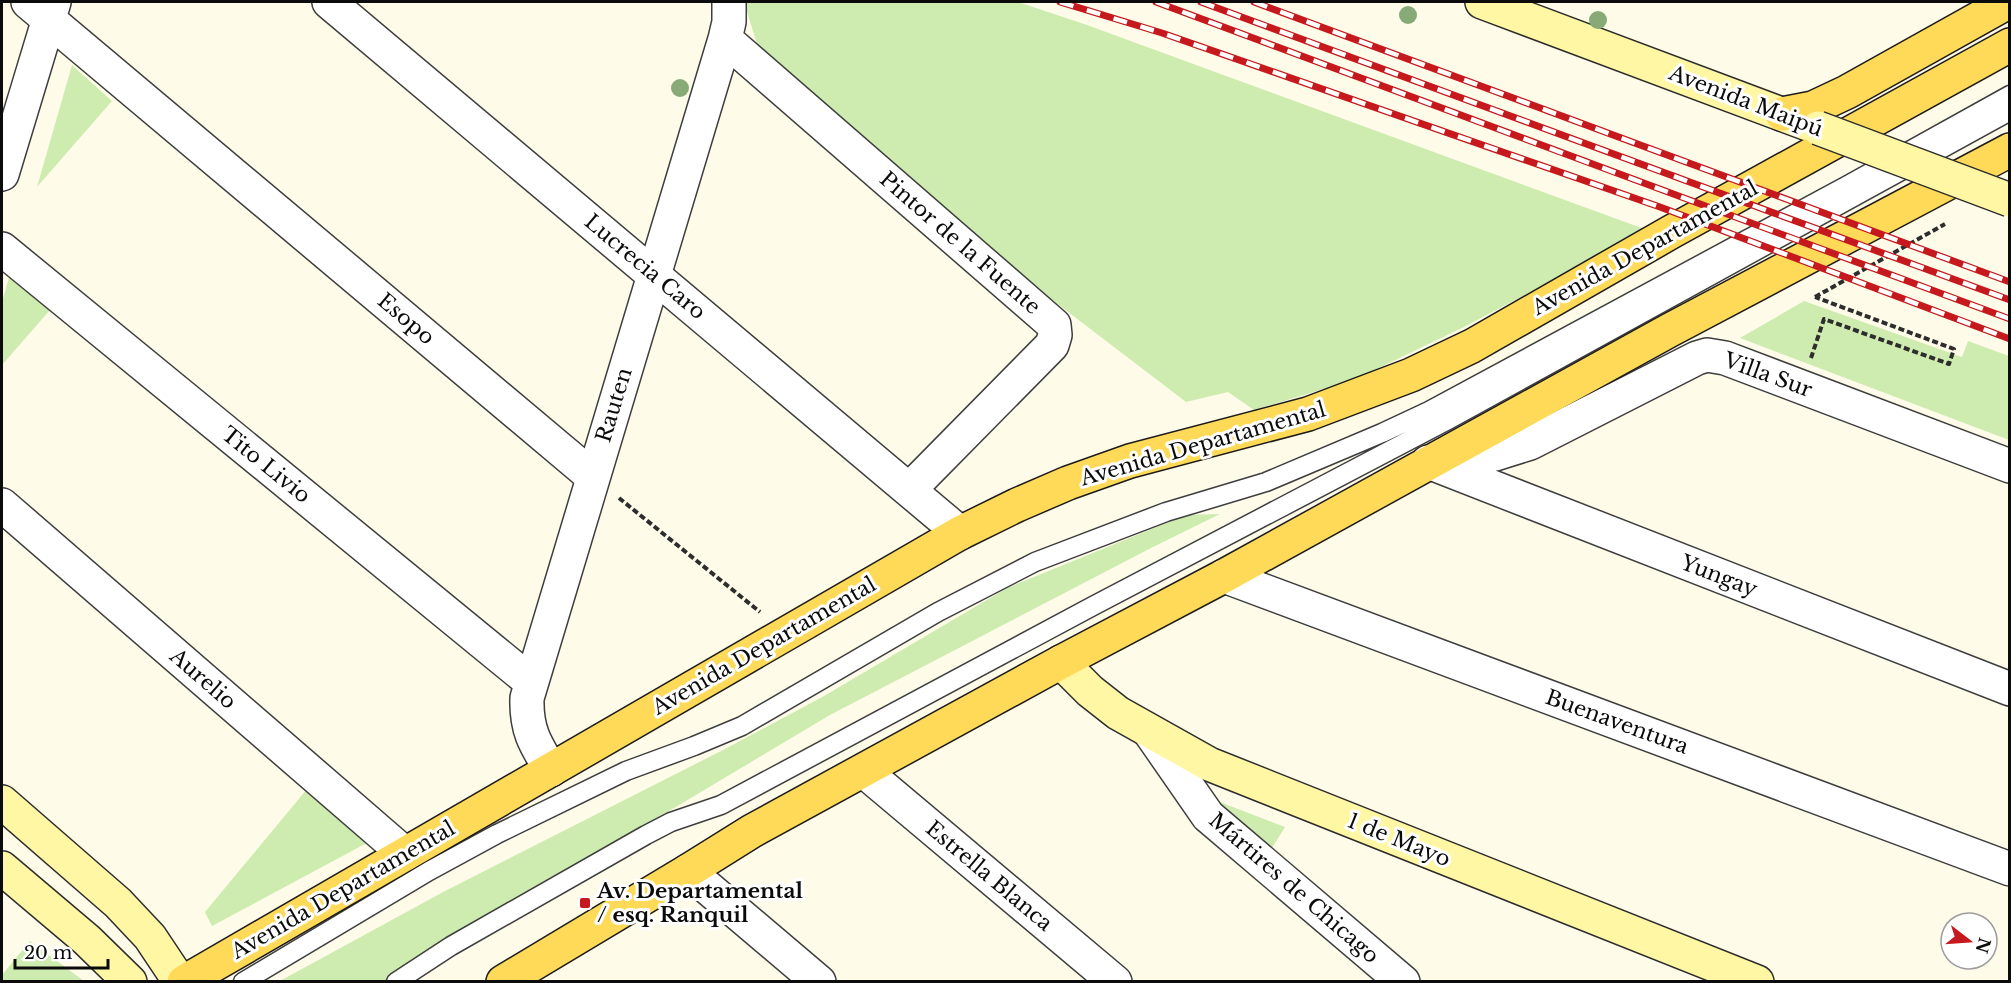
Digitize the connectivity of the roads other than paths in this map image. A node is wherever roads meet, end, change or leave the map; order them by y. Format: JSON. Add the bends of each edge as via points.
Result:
{"nodes":[{"id":1,"x":329,"y":2,"type":"edge"},
{"id":2,"x":729,"y":2,"type":"edge"},
{"id":3,"x":2008,"y":2,"type":"edge"},
{"id":4,"x":1505,"y":5,"type":"edge"},
{"id":5,"x":44,"y":7,"type":"edge"},
{"id":6,"x":725,"y":39,"type":"junction"},
{"id":7,"x":2010,"y":45,"type":"edge"},
{"id":8,"x":2010,"y":94,"type":"edge"},
{"id":9,"x":2010,"y":111,"type":"edge"},
{"id":10,"x":1782,"y":114,"type":"junction"},
{"id":11,"x":2010,"y":150,"type":"edge"},
{"id":12,"x":2,"y":174,"type":"edge"},
{"id":13,"x":2010,"y":200,"type":"edge"},
{"id":14,"x":2,"y":249,"type":"edge"},
{"id":15,"x":653,"y":274,"type":"junction"},
{"id":16,"x":1428,"y":462,"type":"junction"},
{"id":17,"x":2010,"y":466,"type":"edge"},
{"id":18,"x":593,"y":477,"type":"junction"},
{"id":19,"x":909,"y":490,"type":"junction"},
{"id":20,"x":2,"y":505,"type":"edge"},
{"id":21,"x":960,"y":533,"type":"junction"},
{"id":22,"x":1224,"y":576,"type":"junction"},
{"id":23,"x":1061,"y":662,"type":"junction"},
{"id":24,"x":531,"y":682,"type":"junction"},
{"id":25,"x":2010,"y":689,"type":"edge"},
{"id":26,"x":1149,"y":731,"type":"junction"},
{"id":27,"x":550,"y":770,"type":"junction"},
{"id":28,"x":864,"y":771,"type":"junction"},
{"id":29,"x":2,"y":802,"type":"edge"},
{"id":30,"x":405,"y":854,"type":"junction"},
{"id":31,"x":2,"y":868,"type":"edge"},
{"id":32,"x":2010,"y":869,"type":"edge"},
{"id":33,"x":688,"y":871,"type":"junction"},
{"id":34,"x":521,"y":977,"type":"edge"},
{"id":35,"x":130,"y":981,"type":"edge"},
{"id":36,"x":182,"y":981,"type":"edge"},
{"id":37,"x":243,"y":981,"type":"edge"},
{"id":38,"x":396,"y":981,"type":"edge"},
{"id":39,"x":819,"y":981,"type":"edge"},
{"id":40,"x":1115,"y":981,"type":"edge"},
{"id":41,"x":1403,"y":981,"type":"edge"},
{"id":42,"x":1757,"y":981,"type":"edge"}],
"edges":[{"from":1,"to":15,"type":"street","name":"Lucrecia Caro"},
{"from":2,"to":6,"type":"street"},
{"from":3,"to":10,"type":"main road","via":[[1847,92],[1813,108]]},
{"from":4,"to":10,"type":"street","name":"Avenida Maipú"},
{"from":5,"to":12,"type":"street"},
{"from":5,"to":18,"type":"street","name":"Esopo"},
{"from":6,"to":15,"type":"street","name":"Rauten"},
{"from":6,"to":19,"type":"street","name":"Pintor de la Fuente","via":[[1054,325],[1052,345]]},
{"from":7,"to":21,"type":"main road","name":"Avenida Departamental","via":[[1472,346],[1411,375],[1308,414],[1130,461],[1038,496]]},
{"from":8,"to":37,"type":"lane","via":[[1429,411],[1266,482],[1148,518],[1035,562],[938,612],[742,726],[626,771],[496,834]]},
{"from":9,"to":38,"type":"lane","via":[[1448,420],[721,805],[646,835]]},
{"from":10,"to":13,"type":"street","name":"Avenida Maipú","bridge":true},
{"from":11,"to":16,"type":"main road"},
{"from":14,"to":24,"type":"street","name":"Tito Livio"},
{"from":15,"to":18,"type":"street","name":"Rauten"},
{"from":15,"to":19,"type":"street","name":"Lucrecia Caro"},
{"from":16,"to":17,"type":"street","name":"Villa Sur","via":[[1496,454],[1530,443],[1677,366],[1707,355],[1725,358]]},
{"from":16,"to":22,"type":"main road"},
{"from":16,"to":25,"type":"street","name":"Yungay"},
{"from":18,"to":24,"type":"street","name":"Rauten"},
{"from":19,"to":21,"type":"street","name":"Lucrecia Caro"},
{"from":20,"to":30,"type":"street","name":"Aurelio"},
{"from":21,"to":27,"type":"main road","name":"Avenida Departamental"},
{"from":22,"to":23,"type":"main road"},
{"from":22,"to":32,"type":"street","name":"Buenaventura"},
{"from":23,"to":26,"type":"street","name":"1 de Mayo","via":[[1090,691]]},
{"from":23,"to":28,"type":"main road"},
{"from":24,"to":27,"type":"street","name":"Rauten","via":[[526,716],[533,741]]},
{"from":26,"to":41,"type":"street","name":"Mártires de Chicago","via":[[1208,816]]},
{"from":26,"to":42,"type":"street","name":"1 de Mayo","via":[[1209,764],[1267,788]]},
{"from":27,"to":30,"type":"main road","name":"Avenida Departamental"},
{"from":28,"to":33,"type":"main road","via":[[752,831]]},
{"from":28,"to":40,"type":"street","name":"Estrella Blanca"},
{"from":29,"to":36,"type":"street","via":[[118,903],[150,937]]},
{"from":30,"to":36,"type":"main road","name":"Avenida Departamental"},
{"from":31,"to":35,"type":"street"},
{"from":33,"to":34,"type":"main road"},
{"from":33,"to":39,"type":"street"}]}
